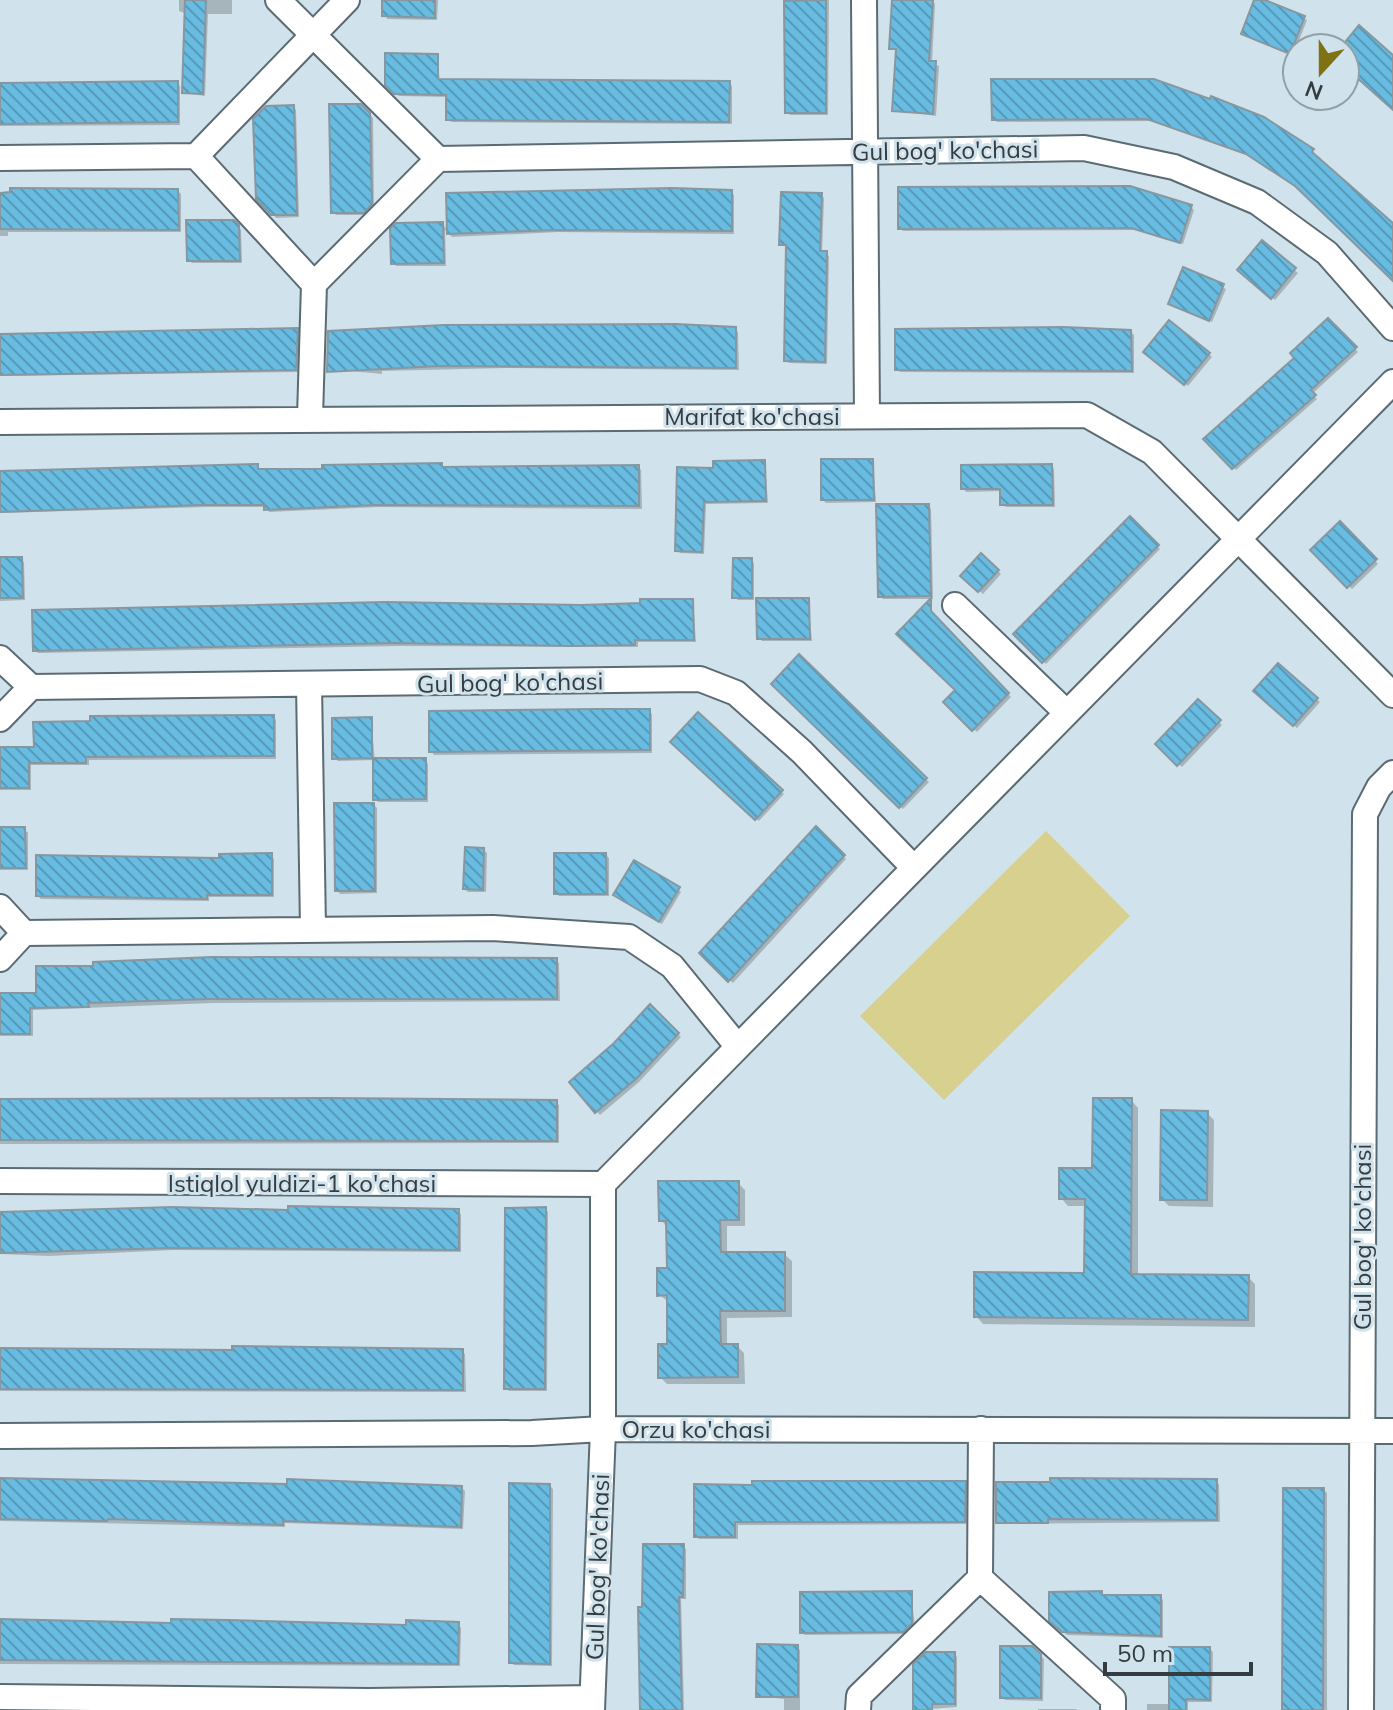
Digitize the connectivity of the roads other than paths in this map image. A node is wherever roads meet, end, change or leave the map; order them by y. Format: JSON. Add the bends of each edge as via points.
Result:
{"nodes":[{"id":1,"x":278,"y":0,"type":"edge"},
{"id":2,"x":347,"y":0,"type":"edge"},
{"id":3,"x":864,"y":0,"type":"edge"},
{"id":4,"x":314,"y":36,"type":"junction"},
{"id":5,"x":865,"y":151,"type":"junction"},
{"id":6,"x":196,"y":156,"type":"junction"},
{"id":7,"x":0,"y":158,"type":"edge"},
{"id":8,"x":438,"y":159,"type":"junction"},
{"id":9,"x":314,"y":284,"type":"junction"},
{"id":10,"x":1393,"y":328,"type":"edge"},
{"id":11,"x":1393,"y":382,"type":"edge"},
{"id":12,"x":867,"y":416,"type":"junction"},
{"id":13,"x":310,"y":417,"type":"junction"},
{"id":14,"x":0,"y":422,"type":"edge"},
{"id":15,"x":1238,"y":542,"type":"junction"},
{"id":16,"x":955,"y":605,"type":"dead end"},
{"id":17,"x":0,"y":658,"type":"edge"},
{"id":18,"x":309,"y":685,"type":"junction"},
{"id":19,"x":31,"y":687,"type":"junction"},
{"id":20,"x":1393,"y":695,"type":"edge"},
{"id":21,"x":1067,"y":713,"type":"junction"},
{"id":22,"x":0,"y":719,"type":"edge"},
{"id":23,"x":1393,"y":773,"type":"edge"},
{"id":24,"x":914,"y":868,"type":"junction"},
{"id":25,"x":0,"y":907,"type":"edge"},
{"id":26,"x":313,"y":928,"type":"junction"},
{"id":27,"x":24,"y":933,"type":"junction"},
{"id":28,"x":0,"y":959,"type":"edge"},
{"id":29,"x":738,"y":1047,"type":"junction"},
{"id":30,"x":0,"y":1181,"type":"edge"},
{"id":31,"x":603,"y":1184,"type":"junction"},
{"id":32,"x":603,"y":1429,"type":"junction"},
{"id":33,"x":981,"y":1429,"type":"junction"},
{"id":34,"x":1360,"y":1430,"type":"junction"},
{"id":35,"x":1393,"y":1431,"type":"edge"},
{"id":36,"x":0,"y":1436,"type":"edge"},
{"id":37,"x":980,"y":1578,"type":"junction"},
{"id":38,"x":0,"y":1697,"type":"edge"},
{"id":39,"x":858,"y":1703,"type":"edge"},
{"id":40,"x":592,"y":1704,"type":"edge"},
{"id":41,"x":1113,"y":1705,"type":"edge"},
{"id":42,"x":369,"y":1706,"type":"edge"},
{"id":43,"x":1361,"y":1710,"type":"edge"}],
"edges":[{"from":1,"to":4,"type":"street"},
{"from":2,"to":4,"type":"street"},
{"from":3,"to":5,"type":"street"},
{"from":4,"to":6,"type":"street"},
{"from":4,"to":8,"type":"street"},
{"from":5,"to":8,"type":"street","name":"Gul bog' ko'chasi"},
{"from":5,"to":10,"type":"street","name":"Gul bog' ko'chasi","via":[[1084,148],[1174,167],[1257,202],[1327,253]]},
{"from":5,"to":12,"type":"street"},
{"from":6,"to":7,"type":"street"},
{"from":6,"to":9,"type":"street"},
{"from":8,"to":9,"type":"street"},
{"from":9,"to":13,"type":"street"},
{"from":11,"to":15,"type":"street"},
{"from":12,"to":13,"type":"street","name":"Marifat ko'chasi"},
{"from":12,"to":15,"type":"street","name":"Marifat ko'chasi","via":[[1087,415],[1152,452]]},
{"from":13,"to":14,"type":"street","name":"Marifat ko'chasi"},
{"from":15,"to":20,"type":"street","name":"Marifat ko'chasi"},
{"from":15,"to":21,"type":"street"},
{"from":16,"to":21,"type":"street"},
{"from":17,"to":19,"type":"street"},
{"from":18,"to":19,"type":"street","name":"Gul bog' ko'chasi"},
{"from":18,"to":24,"type":"street","name":"Gul bog' ko'chasi","via":[[700,679],[736,693],[802,752]]},
{"from":18,"to":26,"type":"street"},
{"from":19,"to":22,"type":"street"},
{"from":21,"to":24,"type":"street"},
{"from":23,"to":34,"type":"street","name":"Gul bog' ko'chasi","via":[[1365,814]]},
{"from":24,"to":29,"type":"street"},
{"from":25,"to":27,"type":"street"},
{"from":26,"to":27,"type":"street"},
{"from":26,"to":29,"type":"street","via":[[493,928],[629,937],[672,966]]},
{"from":27,"to":28,"type":"street"},
{"from":29,"to":31,"type":"street"},
{"from":30,"to":31,"type":"street","name":"Istiqlol yuldizi-1 ko'chasi"},
{"from":31,"to":32,"type":"street","name":"Gul bog' ko'chasi"},
{"from":32,"to":33,"type":"street","name":"Orzu ko'chasi"},
{"from":32,"to":36,"type":"street","name":"Orzu ko'chasi"},
{"from":32,"to":40,"type":"street","name":"Gul bog' ko'chasi"},
{"from":33,"to":34,"type":"street","name":"Orzu ko'chasi"},
{"from":33,"to":37,"type":"street"},
{"from":34,"to":35,"type":"street","name":"Orzu ko'chasi"},
{"from":34,"to":43,"type":"street","name":"Gul bog' ko'chasi"},
{"from":37,"to":39,"type":"street"},
{"from":37,"to":41,"type":"street"},
{"from":38,"to":42,"type":"street"},
{"from":40,"to":42,"type":"street"}]}
